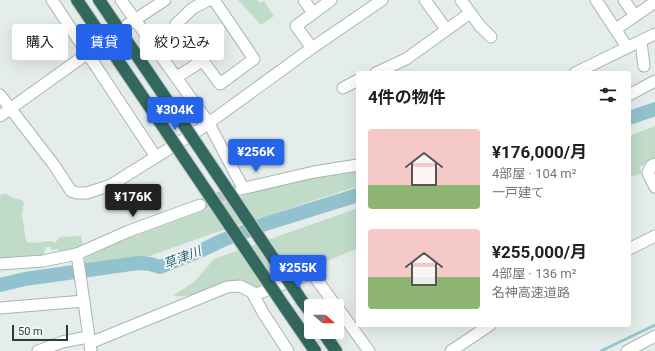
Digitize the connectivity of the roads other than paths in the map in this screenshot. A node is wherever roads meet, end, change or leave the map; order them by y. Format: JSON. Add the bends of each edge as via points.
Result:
{"nodes":[{"id":1,"x":52,"y":0,"type":"edge"},
{"id":2,"x":77,"y":0,"type":"edge"},
{"id":3,"x":99,"y":0,"type":"edge"},
{"id":4,"x":121,"y":0,"type":"edge"},
{"id":5,"x":165,"y":0,"type":"edge"},
{"id":6,"x":209,"y":0,"type":"edge"},
{"id":7,"x":214,"y":0,"type":"edge"},
{"id":8,"x":304,"y":0,"type":"edge"},
{"id":9,"x":331,"y":0,"type":"edge"},
{"id":10,"x":382,"y":0,"type":"edge"},
{"id":11,"x":425,"y":0,"type":"edge"},
{"id":12,"x":461,"y":0,"type":"edge"},
{"id":13,"x":596,"y":0,"type":"edge"},
{"id":14,"x":624,"y":0,"type":"edge"},
{"id":15,"x":655,"y":2,"type":"edge"},
{"id":16,"x":313,"y":13,"type":"junction"},
{"id":17,"x":470,"y":13,"type":"junction"},
{"id":18,"x":635,"y":16,"type":"junction"},
{"id":19,"x":130,"y":22,"type":"junction"},
{"id":20,"x":446,"y":29,"type":"junction"},
{"id":21,"x":616,"y":29,"type":"junction"},
{"id":22,"x":76,"y":31,"type":"edge"},
{"id":23,"x":655,"y":34,"type":"edge"},
{"id":24,"x":491,"y":37,"type":"dead end"},
{"id":25,"x":641,"y":42,"type":"junction"},
{"id":26,"x":626,"y":47,"type":"junction"},
{"id":27,"x":312,"y":48,"type":"junction"},
{"id":28,"x":77,"y":60,"type":"edge"},
{"id":29,"x":97,"y":60,"type":"edge"},
{"id":30,"x":202,"y":61,"type":"junction"},
{"id":31,"x":644,"y":66,"type":"dead end"},
{"id":32,"x":380,"y":71,"type":"edge"},
{"id":33,"x":579,"y":71,"type":"edge"},
{"id":34,"x":177,"y":77,"type":"junction"},
{"id":35,"x":356,"y":81,"type":"edge"},
{"id":36,"x":655,"y":81,"type":"edge"},
{"id":37,"x":343,"y":88,"type":"dead end"},
{"id":38,"x":631,"y":94,"type":"edge"},
{"id":39,"x":0,"y":95,"type":"edge"},
{"id":40,"x":10,"y":109,"type":"junction"},
{"id":41,"x":0,"y":116,"type":"edge"},
{"id":42,"x":208,"y":122,"type":"junction"},
{"id":43,"x":156,"y":156,"type":"junction"},
{"id":44,"x":655,"y":164,"type":"edge"},
{"id":45,"x":356,"y":165,"type":"edge"},
{"id":46,"x":655,"y":187,"type":"edge"},
{"id":47,"x":200,"y":205,"type":"tunnel mouth"},
{"id":48,"x":655,"y":236,"type":"edge"},
{"id":49,"x":631,"y":248,"type":"edge"},
{"id":50,"x":78,"y":258,"type":"junction"},
{"id":51,"x":0,"y":264,"type":"edge"},
{"id":52,"x":254,"y":295,"type":"junction"},
{"id":53,"x":331,"y":299,"type":"edge"},
{"id":54,"x":84,"y":302,"type":"junction"},
{"id":55,"x":304,"y":303,"type":"edge"},
{"id":56,"x":0,"y":308,"type":"edge"},
{"id":57,"x":344,"y":317,"type":"edge"},
{"id":58,"x":487,"y":327,"type":"edge"},
{"id":59,"x":655,"y":336,"type":"edge"},
{"id":60,"x":328,"y":339,"type":"edge"},
{"id":61,"x":89,"y":341,"type":"edge"},
{"id":62,"x":38,"y":351,"type":"edge"},
{"id":63,"x":288,"y":351,"type":"edge"},
{"id":64,"x":314,"y":351,"type":"edge"},
{"id":65,"x":336,"y":351,"type":"edge"},
{"id":66,"x":369,"y":351,"type":"edge"},
{"id":67,"x":451,"y":351,"type":"edge"},
{"id":68,"x":627,"y":351,"type":"edge"}],
"edges":[{"from":1,"to":22,"type":"street"},
{"from":2,"to":64,"type":"highway","bridge":true},
{"from":3,"to":55,"type":"highway","bridge":true},
{"from":4,"to":19,"type":"street"},
{"from":5,"to":19,"type":"street"},
{"from":6,"to":30,"type":"street","via":[[193,8],[176,24]]},
{"from":7,"to":30,"type":"street","via":[[254,59],[220,84]]},
{"from":8,"to":16,"type":"street"},
{"from":9,"to":16,"type":"street"},
{"from":10,"to":27,"type":"street"},
{"from":11,"to":20,"type":"street"},
{"from":12,"to":17,"type":"street"},
{"from":13,"to":21,"type":"street"},
{"from":14,"to":18,"type":"street"},
{"from":15,"to":18,"type":"street"},
{"from":16,"to":27,"type":"street","via":[[296,26]]},
{"from":17,"to":20,"type":"street"},
{"from":17,"to":24,"type":"street"},
{"from":18,"to":21,"type":"street"},
{"from":19,"to":34,"type":"street"},
{"from":20,"to":32,"type":"street","via":[[406,59]]},
{"from":21,"to":26,"type":"street"},
{"from":23,"to":25,"type":"street"},
{"from":25,"to":26,"type":"street"},
{"from":25,"to":31,"type":"street"},
{"from":26,"to":33,"type":"street"},
{"from":27,"to":42,"type":"street"},
{"from":28,"to":40,"type":"street"},
{"from":29,"to":43,"type":"street"},
{"from":30,"to":34,"type":"street"},
{"from":34,"to":42,"type":"street"},
{"from":35,"to":37,"type":"street"},
{"from":36,"to":38,"type":"street"},
{"from":39,"to":40,"type":"street"},
{"from":40,"to":41,"type":"street"},
{"from":40,"to":43,"type":"street","via":[[71,191],[77,193],[87,193],[111,185]]},
{"from":42,"to":43,"type":"street"},
{"from":42,"to":45,"type":"street","via":[[242,188]]},
{"from":44,"to":46,"type":"street","via":[[648,173]]},
{"from":47,"to":50,"type":"street","via":[[129,231]]},
{"from":48,"to":49,"type":"street"},
{"from":50,"to":51,"type":"street"},
{"from":50,"to":54,"type":"street"},
{"from":52,"to":53,"type":"street","via":[[312,273]]},
{"from":52,"to":61,"type":"street","via":[[240,286],[227,287]]},
{"from":52,"to":63,"type":"street"},
{"from":54,"to":56,"type":"street"},
{"from":54,"to":61,"type":"street"},
{"from":57,"to":66,"type":"street"},
{"from":58,"to":67,"type":"street"},
{"from":59,"to":68,"type":"street"},
{"from":60,"to":65,"type":"highway"},
{"from":61,"to":62,"type":"street","via":[[62,342]]}]}
